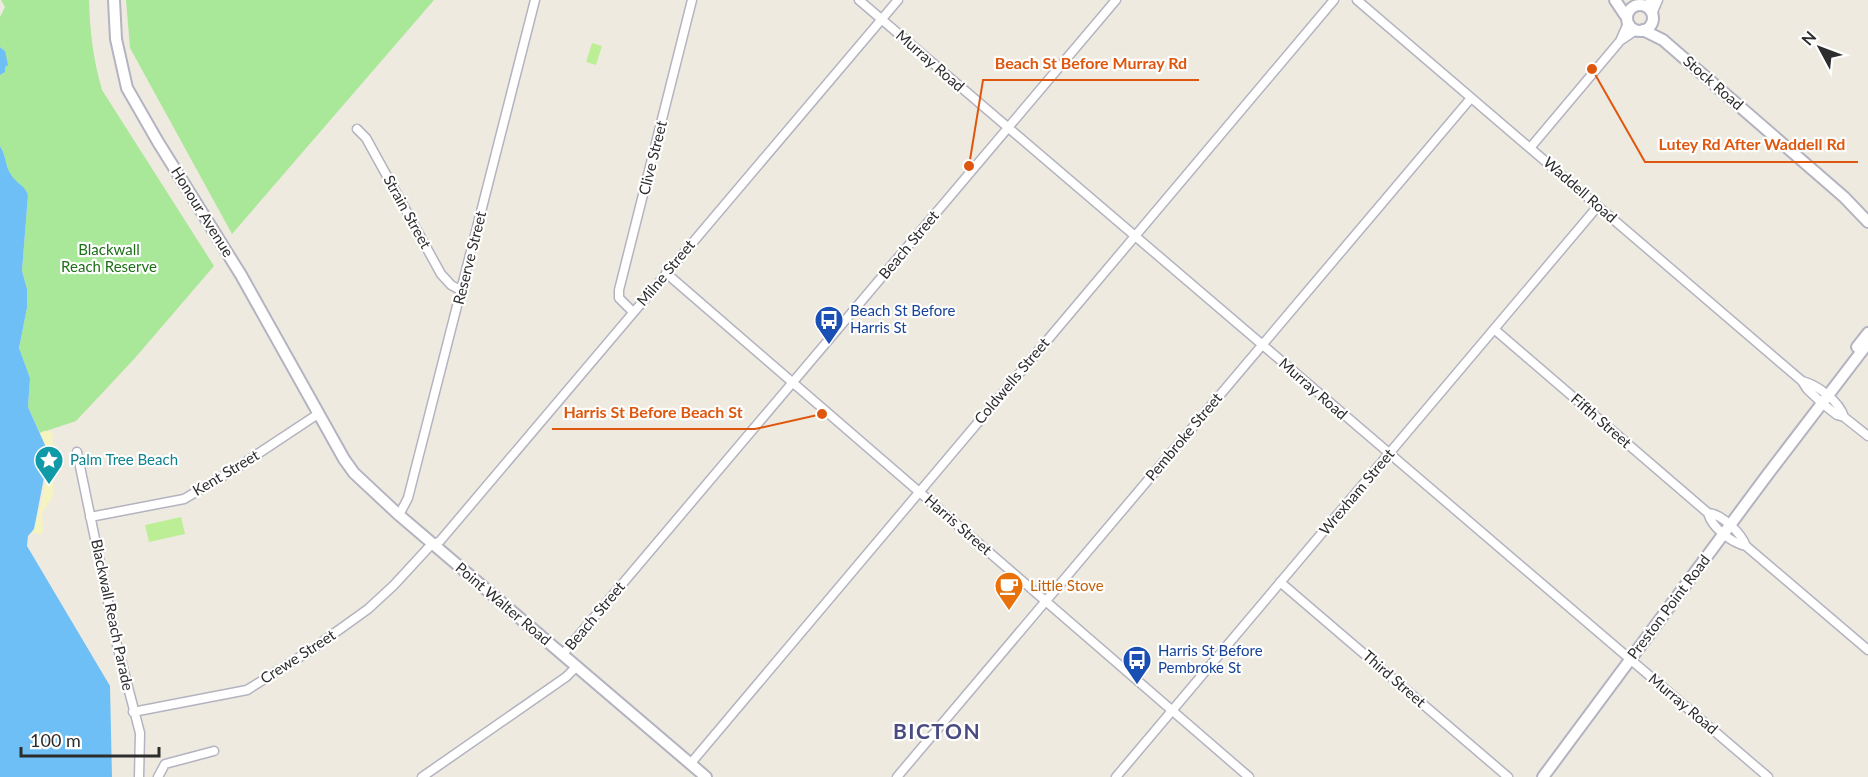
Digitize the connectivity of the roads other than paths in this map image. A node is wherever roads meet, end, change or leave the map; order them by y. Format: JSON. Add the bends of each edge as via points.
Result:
{"nodes":[{"id":1,"x":114,"y":0,"type":"edge"},
{"id":2,"x":535,"y":0,"type":"edge"},
{"id":3,"x":693,"y":0,"type":"edge"},
{"id":4,"x":859,"y":0,"type":"edge"},
{"id":5,"x":898,"y":0,"type":"edge"},
{"id":6,"x":1116,"y":0,"type":"edge"},
{"id":7,"x":1334,"y":0,"type":"edge"},
{"id":8,"x":1357,"y":0,"type":"edge"},
{"id":9,"x":1616,"y":0,"type":"edge"},
{"id":10,"x":1658,"y":0,"type":"edge"},
{"id":11,"x":1648,"y":9,"type":"edge"},
{"id":12,"x":882,"y":19,"type":"junction"},
{"id":13,"x":1633,"y":25,"type":"junction"},
{"id":14,"x":1663,"y":40,"type":"junction"},
{"id":15,"x":1471,"y":98,"type":"junction"},
{"id":16,"x":1008,"y":127,"type":"junction"},
{"id":17,"x":357,"y":129,"type":"dead end"},
{"id":18,"x":1530,"y":148,"type":"junction"},
{"id":19,"x":1844,"y":197,"type":"junction"},
{"id":20,"x":1598,"y":206,"type":"junction"},
{"id":21,"x":1868,"y":211,"type":"edge"},
{"id":22,"x":1868,"y":222,"type":"edge"},
{"id":23,"x":1135,"y":236,"type":"junction"},
{"id":24,"x":666,"y":273,"type":"junction"},
{"id":25,"x":462,"y":291,"type":"junction"},
{"id":26,"x":633,"y":312,"type":"junction"},
{"id":27,"x":1494,"y":329,"type":"junction"},
{"id":28,"x":1868,"y":333,"type":"edge"},
{"id":29,"x":1868,"y":343,"type":"edge"},
{"id":30,"x":1262,"y":345,"type":"junction"},
{"id":31,"x":793,"y":382,"type":"junction"},
{"id":32,"x":1824,"y":398,"type":"junction"},
{"id":33,"x":318,"y":414,"type":"junction"},
{"id":34,"x":1868,"y":436,"type":"edge"},
{"id":35,"x":77,"y":452,"type":"dead end"},
{"id":36,"x":1389,"y":454,"type":"junction"},
{"id":37,"x":919,"y":491,"type":"junction"},
{"id":38,"x":399,"y":514,"type":"junction"},
{"id":39,"x":90,"y":517,"type":"junction"},
{"id":40,"x":1726,"y":529,"type":"junction"},
{"id":41,"x":434,"y":544,"type":"junction"},
{"id":42,"x":1280,"y":582,"type":"junction"},
{"id":43,"x":1046,"y":600,"type":"junction"},
{"id":44,"x":1868,"y":650,"type":"edge"},
{"id":45,"x":563,"y":654,"type":"junction"},
{"id":46,"x":1630,"y":659,"type":"junction"},
{"id":47,"x":577,"y":666,"type":"junction"},
{"id":48,"x":1173,"y":710,"type":"junction"},
{"id":49,"x":133,"y":712,"type":"junction"},
{"id":50,"x":214,"y":751,"type":"dead end"},
{"id":51,"x":691,"y":764,"type":"junction"},
{"id":52,"x":139,"y":777,"type":"edge"},
{"id":53,"x":158,"y":777,"type":"edge"},
{"id":54,"x":422,"y":777,"type":"edge"},
{"id":55,"x":706,"y":777,"type":"edge"},
{"id":56,"x":897,"y":777,"type":"edge"},
{"id":57,"x":1116,"y":777,"type":"edge"},
{"id":58,"x":1249,"y":777,"type":"edge"},
{"id":59,"x":1508,"y":777,"type":"edge"},
{"id":60,"x":1543,"y":777,"type":"edge"},
{"id":61,"x":1768,"y":777,"type":"edge"}],
"edges":[{"from":1,"to":33,"type":"street","name":"Honour Avenue","via":[[116,39],[127,88],[241,274]]},
{"from":2,"to":25,"type":"street","name":"Reserve Street"},
{"from":3,"to":26,"type":"street","name":"Clive Street","via":[[620,290],[620,298]]},
{"from":4,"to":12,"type":"street","name":"Murray Road"},
{"from":5,"to":12,"type":"street","name":"Milne Street"},
{"from":6,"to":16,"type":"street","name":"Beach Street"},
{"from":7,"to":23,"type":"street","name":"Coldwells Street"},
{"from":8,"to":15,"type":"street","name":"Waddell Road"},
{"from":9,"to":11,"type":"street","name":"Stock Road"},
{"from":9,"to":13,"type":"street","name":"Stock Road"},
{"from":10,"to":11,"type":"street"},
{"from":11,"to":13,"type":"street","via":[[1650,25]]},
{"from":11,"to":13,"type":"street","via":[[1629,10]]},
{"from":11,"to":14,"type":"street","name":"Stock Road"},
{"from":12,"to":16,"type":"street","name":"Murray Road"},
{"from":12,"to":24,"type":"street","name":"Milne Street"},
{"from":13,"to":14,"type":"street","name":"Stock Road"},
{"from":13,"to":18,"type":"street"},
{"from":14,"to":19,"type":"street","name":"Stock Road"},
{"from":15,"to":18,"type":"street","name":"Waddell Road"},
{"from":15,"to":30,"type":"street","name":"Pembroke Street"},
{"from":16,"to":23,"type":"street","name":"Murray Road"},
{"from":16,"to":31,"type":"street","name":"Beach Street"},
{"from":17,"to":25,"type":"street","name":"Strain Street","via":[[366,138],[441,274]]},
{"from":18,"to":20,"type":"street","name":"Waddell Road"},
{"from":19,"to":21,"type":"street","name":"Stock Road"},
{"from":19,"to":22,"type":"street","name":"Stock Road"},
{"from":20,"to":27,"type":"street","name":"Wrexham Street"},
{"from":20,"to":32,"type":"street","name":"Waddell Road","via":[[1807,389]]},
{"from":23,"to":30,"type":"street","name":"Murray Road"},
{"from":23,"to":37,"type":"street","name":"Coldwells Street"},
{"from":24,"to":26,"type":"street","name":"Milne Street"},
{"from":24,"to":31,"type":"street","name":"Harris Street"},
{"from":25,"to":38,"type":"street","name":"Reserve Street","via":[[408,498]]},
{"from":26,"to":41,"type":"street","name":"Milne Street"},
{"from":27,"to":36,"type":"street","name":"Wrexham Street"},
{"from":27,"to":40,"type":"street","name":"Fifth Street","via":[[1708,513],[1710,520]]},
{"from":28,"to":32,"type":"street","name":"Preston Point Road"},
{"from":29,"to":32,"type":"street","name":"Preston Point Road"},
{"from":30,"to":36,"type":"street","name":"Murray Road"},
{"from":30,"to":43,"type":"street","name":"Pembroke Street"},
{"from":31,"to":37,"type":"street","name":"Harris Street"},
{"from":31,"to":45,"type":"street","name":"Beach Street"},
{"from":32,"to":34,"type":"street","name":"Waddell Road"},
{"from":32,"to":40,"type":"street","name":"Preston Point Road"},
{"from":33,"to":38,"type":"street","name":"Point Walter Road","via":[[354,473]]},
{"from":33,"to":39,"type":"street","name":"Kent Street","via":[[184,499]]},
{"from":35,"to":39,"type":"street","name":"Blackwall Reach Parade"},
{"from":36,"to":42,"type":"street","name":"Wrexham Street"},
{"from":36,"to":46,"type":"street","name":"Murray Road"},
{"from":37,"to":43,"type":"street","name":"Harris Street"},
{"from":37,"to":51,"type":"street","name":"Coldwells Street"},
{"from":38,"to":41,"type":"street","name":"Point Walter Road"},
{"from":39,"to":49,"type":"street","name":"Blackwall Reach Parade"},
{"from":40,"to":44,"type":"street","name":"Fifth Street","via":[[1737,544],[1746,546]]},
{"from":40,"to":46,"type":"street","name":"Preston Point Road"},
{"from":41,"to":45,"type":"street","name":"Point Walter Road"},
{"from":41,"to":49,"type":"street","name":"Crewe Street","via":[[368,609],[247,690]]},
{"from":42,"to":48,"type":"street","name":"Wrexham Street"},
{"from":42,"to":59,"type":"street","name":"Third Street"},
{"from":43,"to":48,"type":"street","name":"Harris Street"},
{"from":43,"to":56,"type":"street","name":"Pembroke Street"},
{"from":45,"to":47,"type":"street","name":"Point Walter Road"},
{"from":46,"to":60,"type":"street","name":"Preston Point Road"},
{"from":46,"to":61,"type":"street","name":"Murray Road"},
{"from":47,"to":51,"type":"street","name":"Point Walter Road"},
{"from":47,"to":54,"type":"street","name":"Beach Street"},
{"from":48,"to":57,"type":"street","name":"Wrexham Street"},
{"from":48,"to":58,"type":"street","name":"Harris Street"},
{"from":49,"to":52,"type":"street","name":"Blackwall Reach Parade","via":[[140,733]]},
{"from":50,"to":53,"type":"street","via":[[165,764]]},
{"from":51,"to":55,"type":"street","name":"Point Walter Road"}]}
